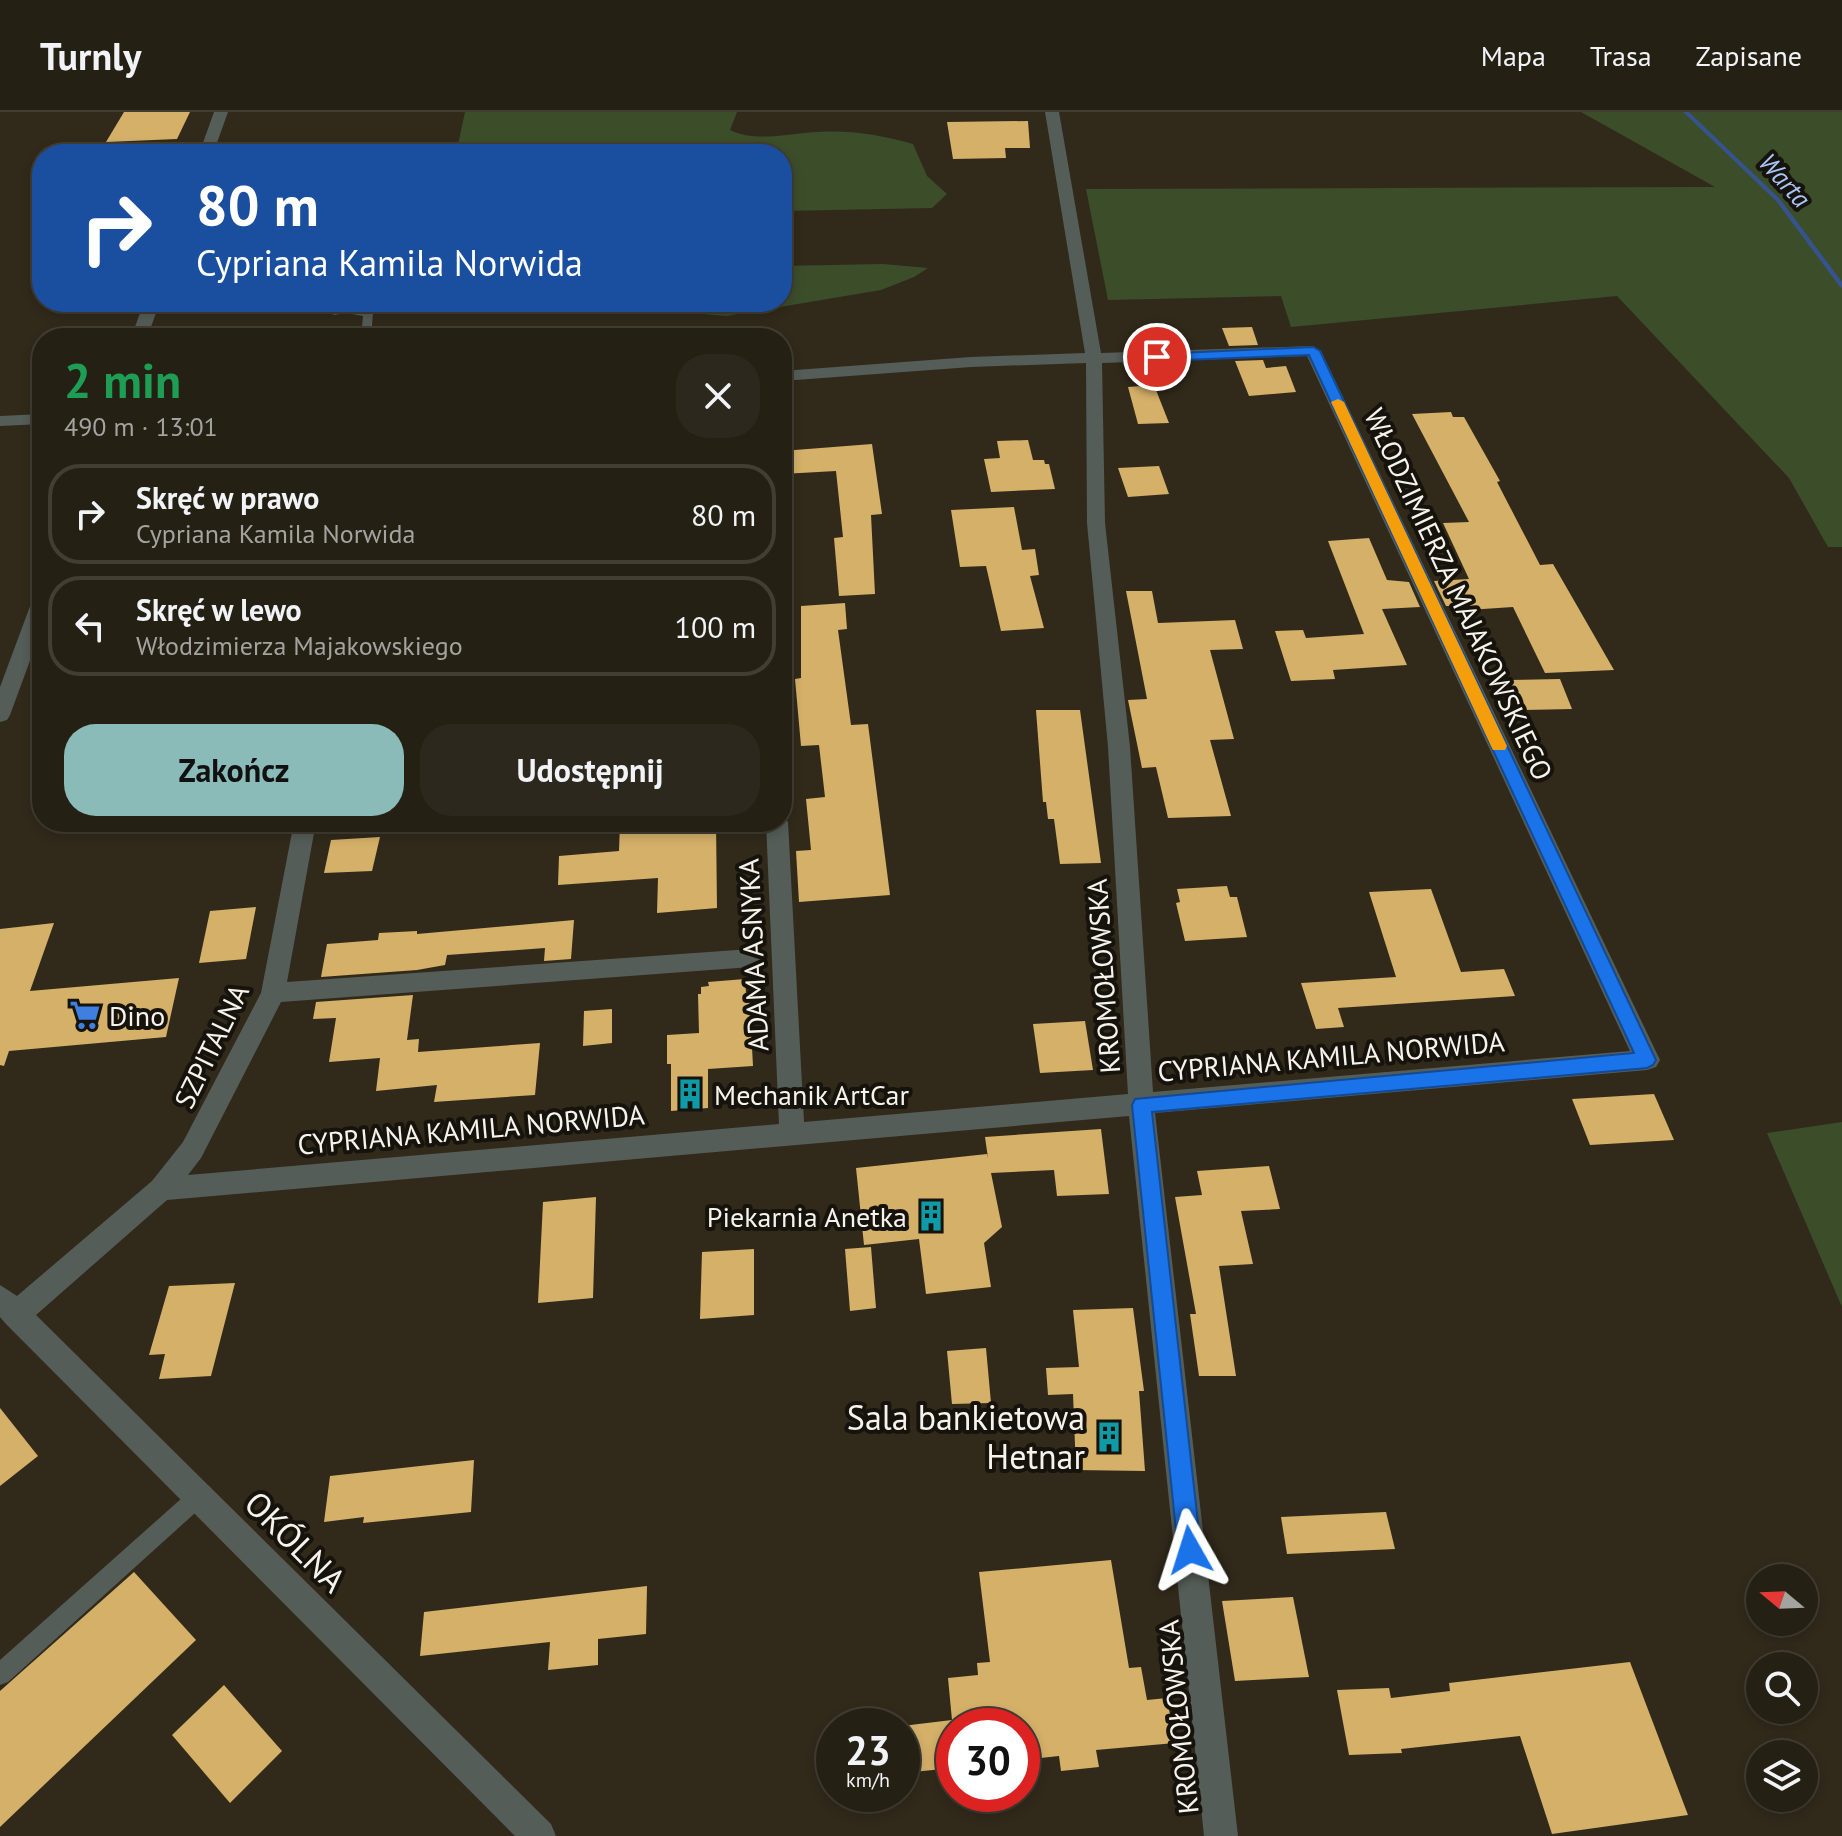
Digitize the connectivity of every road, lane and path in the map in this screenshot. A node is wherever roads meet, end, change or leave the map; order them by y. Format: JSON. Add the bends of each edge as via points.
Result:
{"nodes":[{"id":1,"x":221,"y":112,"type":"edge"},
{"id":2,"x":1052,"y":112,"type":"edge"},
{"id":3,"x":210,"y":144,"type":"edge"},
{"id":4,"x":358,"y":312,"type":"edge"},
{"id":5,"x":367,"y":328,"type":"edge"},
{"id":6,"x":1094,"y":360,"type":"junction"},
{"id":7,"x":792,"y":375,"type":"edge"},
{"id":8,"x":32,"y":419,"type":"edge"},
{"id":9,"x":0,"y":421,"type":"edge"},
{"id":10,"x":32,"y":628,"type":"edge"},
{"id":11,"x":0,"y":715,"type":"edge"},
{"id":12,"x":303,"y":832,"type":"edge"},
{"id":13,"x":777,"y":832,"type":"edge"},
{"id":14,"x":751,"y":958,"type":"dead end"},
{"id":15,"x":273,"y":993,"type":"junction"},
{"id":16,"x":1647,"y":1060,"type":"joint"},
{"id":17,"x":1141,"y":1105,"type":"junction"},
{"id":18,"x":792,"y":1133,"type":"junction"},
{"id":19,"x":161,"y":1189,"type":"junction"},
{"id":20,"x":8,"y":1306,"type":"edge"},
{"id":21,"x":198,"y":1497,"type":"junction"},
{"id":22,"x":0,"y":1674,"type":"edge"},
{"id":23,"x":539,"y":1836,"type":"edge"},
{"id":24,"x":1221,"y":1836,"type":"edge"}],
"edges":[{"from":1,"to":3,"type":"street"},
{"from":2,"to":6,"type":"street","name":"KROMOŁOWSKA"},
{"from":4,"to":5,"type":"lane","via":[[369,314]]},
{"from":6,"to":7,"type":"street","via":[[971,362]]},
{"from":6,"to":16,"type":"street","name":"WŁODZIMIERZA MAJAKOWSKIEGO","via":[[1313,351]]},
{"from":6,"to":17,"type":"street","name":"KROMOŁOWSKA","via":[[1096,523],[1119,747]]},
{"from":8,"to":9,"type":"street"},
{"from":10,"to":11,"type":"street"},
{"from":12,"to":15,"type":"street","name":"SZPITALNA"},
{"from":13,"to":18,"type":"street","name":"ADAMA ASNYKA"},
{"from":14,"to":15,"type":"street"},
{"from":15,"to":19,"type":"street","name":"SZPITALNA","via":[[205,1128]]},
{"from":16,"to":17,"type":"street","name":"CYPRIANA KAMILA NORWIDA"},
{"from":17,"to":18,"type":"street","name":"CYPRIANA KAMILA NORWIDA"},
{"from":17,"to":24,"type":"street","name":"KROMOŁOWSKA"},
{"from":18,"to":19,"type":"street","name":"CYPRIANA KAMILA NORWIDA"},
{"from":19,"to":20,"type":"street","name":"SZPITALNA"},
{"from":20,"to":21,"type":"street","name":"OKÓLNA"},
{"from":21,"to":22,"type":"lane"},
{"from":21,"to":23,"type":"street","name":"OKÓLNA"}]}
